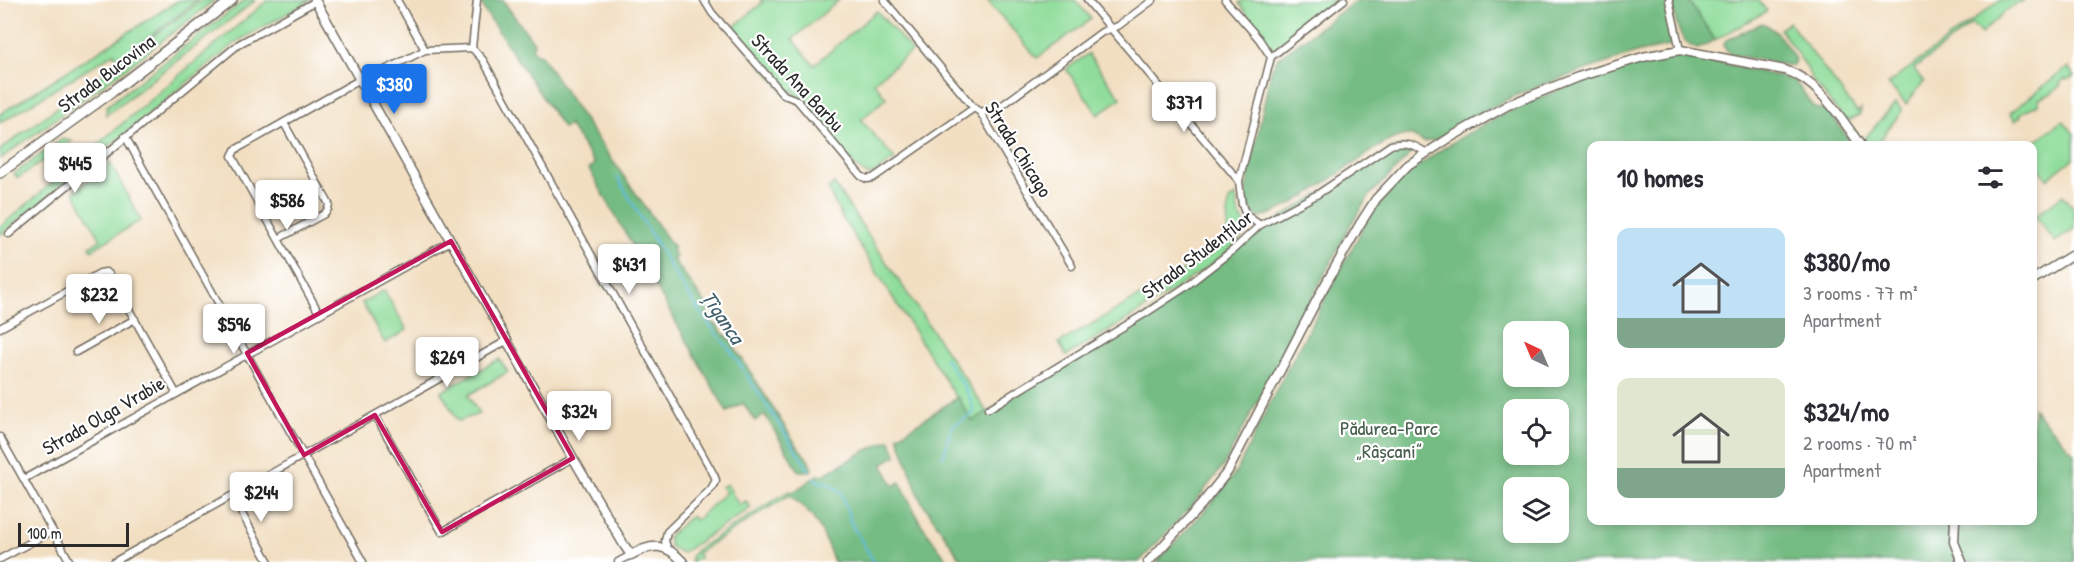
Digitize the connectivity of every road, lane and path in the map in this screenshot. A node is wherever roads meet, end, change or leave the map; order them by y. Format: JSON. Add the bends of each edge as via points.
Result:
{"nodes":[{"id":1,"x":232,"y":0,"type":"edge"},
{"id":2,"x":397,"y":0,"type":"edge"},
{"id":3,"x":477,"y":0,"type":"edge"},
{"id":4,"x":704,"y":0,"type":"edge"},
{"id":5,"x":884,"y":0,"type":"edge"},
{"id":6,"x":1087,"y":0,"type":"edge"},
{"id":7,"x":1153,"y":0,"type":"edge"},
{"id":8,"x":1225,"y":0,"type":"edge"},
{"id":9,"x":1344,"y":0,"type":"edge"},
{"id":10,"x":1669,"y":0,"type":"edge"},
{"id":11,"x":316,"y":1,"type":"edge"},
{"id":12,"x":1111,"y":28,"type":"junction"},
{"id":13,"x":472,"y":48,"type":"junction"},
{"id":14,"x":425,"y":50,"type":"junction"},
{"id":15,"x":1680,"y":50,"type":"junction"},
{"id":16,"x":1271,"y":57,"type":"junction"},
{"id":17,"x":360,"y":81,"type":"junction"},
{"id":18,"x":977,"y":110,"type":"junction"},
{"id":19,"x":284,"y":123,"type":"junction"},
{"id":20,"x":125,"y":136,"type":"junction"},
{"id":21,"x":1856,"y":141,"type":"edge"},
{"id":22,"x":1427,"y":153,"type":"junction"},
{"id":23,"x":0,"y":173,"type":"edge"},
{"id":24,"x":1239,"y":181,"type":"junction"},
{"id":25,"x":1260,"y":225,"type":"junction"},
{"id":26,"x":9,"y":234,"type":"dead end"},
{"id":27,"x":278,"y":239,"type":"junction"},
{"id":28,"x":450,"y":240,"type":"junction"},
{"id":29,"x":2074,"y":254,"type":"edge"},
{"id":30,"x":1072,"y":266,"type":"dead end"},
{"id":31,"x":2037,"y":277,"type":"edge"},
{"id":32,"x":319,"y":313,"type":"junction"},
{"id":33,"x":135,"y":318,"type":"junction"},
{"id":34,"x":0,"y":328,"type":"edge"},
{"id":35,"x":508,"y":340,"type":"junction"},
{"id":36,"x":76,"y":352,"type":"dead end"},
{"id":37,"x":247,"y":353,"type":"junction"},
{"id":38,"x":176,"y":393,"type":"junction"},
{"id":39,"x":988,"y":409,"type":"dead end"},
{"id":40,"x":375,"y":415,"type":"junction"},
{"id":41,"x":0,"y":437,"type":"edge"},
{"id":42,"x":304,"y":455,"type":"junction"},
{"id":43,"x":573,"y":458,"type":"junction"},
{"id":44,"x":24,"y":479,"type":"junction"},
{"id":45,"x":232,"y":496,"type":"junction"},
{"id":46,"x":1955,"y":525,"type":"edge"},
{"id":47,"x":52,"y":531,"type":"junction"},
{"id":48,"x":668,"y":550,"type":"junction"},
{"id":49,"x":631,"y":555,"type":"junction"},
{"id":50,"x":0,"y":559,"type":"edge"},
{"id":51,"x":70,"y":562,"type":"edge"},
{"id":52,"x":114,"y":562,"type":"edge"},
{"id":53,"x":269,"y":562,"type":"edge"},
{"id":54,"x":363,"y":562,"type":"edge"},
{"id":55,"x":618,"y":562,"type":"edge"},
{"id":56,"x":683,"y":562,"type":"edge"},
{"id":57,"x":1148,"y":562,"type":"edge"},
{"id":58,"x":1962,"y":562,"type":"edge"}],
"edges":[{"from":1,"to":23,"type":"main road","name":"Strada Bucovina"},
{"from":2,"to":14,"type":"street"},
{"from":3,"to":13,"type":"street"},
{"from":4,"to":18,"type":"street","name":"Strada Ana Barbu","via":[[784,95],[797,100],[867,179]]},
{"from":5,"to":18,"type":"street","name":"Strada Chicago"},
{"from":6,"to":12,"type":"street"},
{"from":7,"to":12,"type":"street"},
{"from":8,"to":16,"type":"street"},
{"from":9,"to":16,"type":"street"},
{"from":10,"to":15,"type":"street"},
{"from":11,"to":17,"type":"main road"},
{"from":11,"to":20,"type":"street","via":[[239,44]]},
{"from":12,"to":18,"type":"street","via":[[1004,104]]},
{"from":12,"to":24,"type":"street"},
{"from":13,"to":14,"type":"street"},
{"from":13,"to":48,"type":"street","via":[[483,60],[716,480],[667,532],[664,541]]},
{"from":14,"to":17,"type":"street"},
{"from":15,"to":21,"type":"main road","via":[[1800,76],[1816,87]]},
{"from":15,"to":22,"type":"main road","via":[[1623,62],[1552,87],[1508,105]]},
{"from":16,"to":24,"type":"street"},
{"from":17,"to":19,"type":"street"},
{"from":17,"to":28,"type":"main road"},
{"from":18,"to":30,"type":"street","name":"Strada Chicago"},
{"from":19,"to":27,"type":"street","via":[[329,204],[324,214]]},
{"from":19,"to":27,"type":"street","via":[[235,150],[232,156]]},
{"from":20,"to":26,"type":"street"},
{"from":20,"to":37,"type":"street"},
{"from":22,"to":25,"type":"street","name":"Strada Studenților","via":[[1413,144],[1391,144],[1318,194]]},
{"from":22,"to":57,"type":"main road","via":[[1408,165],[1376,199],[1321,292],[1228,471]]},
{"from":24,"to":25,"type":"street","via":[[1246,215]]},
{"from":25,"to":39,"type":"street","name":"Strada Studenților","via":[[1184,288]]},
{"from":27,"to":32,"type":"street"},
{"from":28,"to":32,"type":"street","name":"Strada Olga Vrabie"},
{"from":28,"to":35,"type":"main road"},
{"from":29,"to":31,"type":"main road"},
{"from":32,"to":37,"type":"street","name":"Strada Olga Vrabie"},
{"from":33,"to":34,"type":"street","via":[[110,274],[102,272]]},
{"from":33,"to":36,"type":"street"},
{"from":33,"to":38,"type":"street"},
{"from":35,"to":40,"type":"street"},
{"from":35,"to":43,"type":"main road"},
{"from":37,"to":38,"type":"street","name":"Strada Olga Vrabie"},
{"from":37,"to":42,"type":"street"},
{"from":38,"to":44,"type":"street","name":"Strada Olga Vrabie"},
{"from":40,"to":42,"type":"street"},
{"from":40,"to":43,"type":"street","via":[[442,532]]},
{"from":41,"to":44,"type":"street"},
{"from":42,"to":45,"type":"street"},
{"from":42,"to":54,"type":"street"},
{"from":43,"to":49,"type":"main road"},
{"from":44,"to":47,"type":"street"},
{"from":45,"to":52,"type":"street"},
{"from":45,"to":53,"type":"street"},
{"from":46,"to":58,"type":"main road","via":[[1954,542]]},
{"from":47,"to":50,"type":"street"},
{"from":47,"to":51,"type":"street"},
{"from":48,"to":49,"type":"main road","via":[[649,546]]},
{"from":48,"to":56,"type":"main road"},
{"from":49,"to":55,"type":"street"}]}
